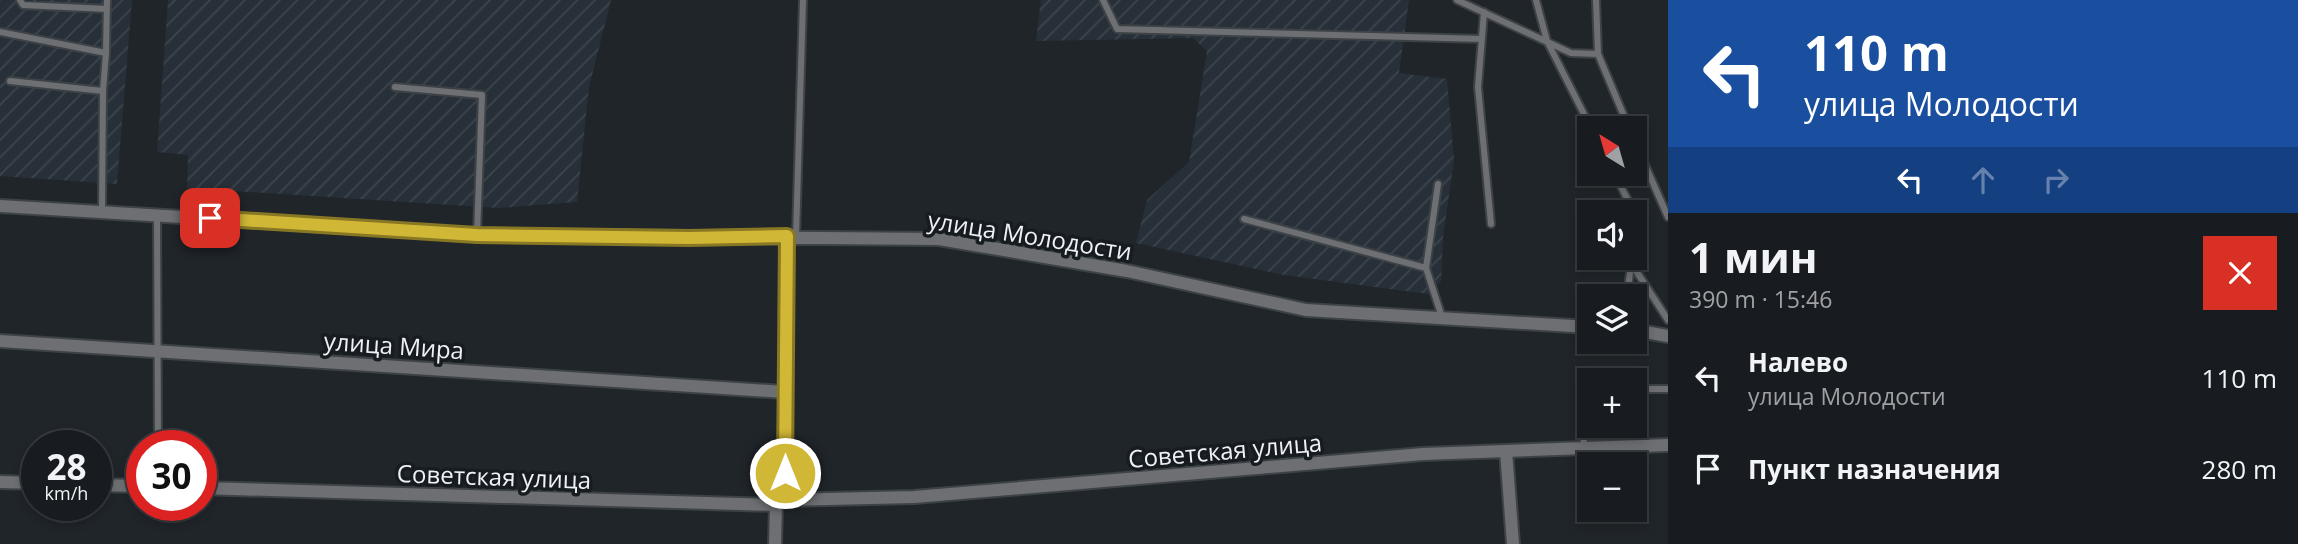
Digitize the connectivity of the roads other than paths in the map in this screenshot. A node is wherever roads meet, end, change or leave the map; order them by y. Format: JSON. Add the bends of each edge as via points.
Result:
{"nodes":[{"id":1,"x":20,"y":0,"type":"edge"},
{"id":2,"x":107,"y":0,"type":"edge"},
{"id":3,"x":803,"y":0,"type":"edge"},
{"id":4,"x":1103,"y":0,"type":"edge"},
{"id":5,"x":1457,"y":0,"type":"edge"},
{"id":6,"x":1536,"y":0,"type":"edge"},
{"id":7,"x":1596,"y":0,"type":"edge"},
{"id":8,"x":107,"y":9,"type":"junction"},
{"id":9,"x":1484,"y":12,"type":"junction"},
{"id":10,"x":0,"y":32,"type":"edge"},
{"id":11,"x":1482,"y":39,"type":"junction"},
{"id":12,"x":1547,"y":41,"type":"junction"},
{"id":13,"x":106,"y":53,"type":"junction"},
{"id":14,"x":1598,"y":54,"type":"junction"},
{"id":15,"x":10,"y":81,"type":"dead end"},
{"id":16,"x":395,"y":87,"type":"dead end"},
{"id":17,"x":103,"y":90,"type":"junction"},
{"id":18,"x":1585,"y":116,"type":"edge"},
{"id":19,"x":1624,"y":116,"type":"edge"},
{"id":20,"x":1647,"y":169,"type":"edge"},
{"id":21,"x":1438,"y":184,"type":"dead end"},
{"id":22,"x":0,"y":206,"type":"edge"},
{"id":23,"x":102,"y":211,"type":"junction"},
{"id":24,"x":157,"y":214,"type":"junction"},
{"id":25,"x":1668,"y":217,"type":"edge"},
{"id":26,"x":1244,"y":219,"type":"dead end"},
{"id":27,"x":1491,"y":224,"type":"dead end"},
{"id":28,"x":477,"y":235,"type":"junction"},
{"id":29,"x":792,"y":236,"type":"junction"},
{"id":30,"x":1426,"y":268,"type":"junction"},
{"id":31,"x":1638,"y":270,"type":"edge"},
{"id":32,"x":1442,"y":317,"type":"junction"},
{"id":33,"x":1668,"y":320,"type":"edge"},
{"id":34,"x":1577,"y":326,"type":"edge"},
{"id":35,"x":1647,"y":332,"type":"edge"},
{"id":36,"x":1668,"y":336,"type":"edge"},
{"id":37,"x":0,"y":341,"type":"edge"},
{"id":38,"x":155,"y":350,"type":"junction"},
{"id":39,"x":1647,"y":389,"type":"edge"},
{"id":40,"x":1668,"y":389,"type":"edge"},
{"id":41,"x":784,"y":392,"type":"junction"},
{"id":42,"x":158,"y":430,"type":"edge"},
{"id":43,"x":1584,"y":438,"type":"edge"},
{"id":44,"x":1668,"y":445,"type":"edge"},
{"id":45,"x":1584,"y":449,"type":"junction"},
{"id":46,"x":1506,"y":451,"type":"junction"},
{"id":47,"x":0,"y":482,"type":"edge"},
{"id":48,"x":21,"y":483,"type":"edge"},
{"id":49,"x":217,"y":488,"type":"edge"},
{"id":50,"x":781,"y":502,"type":"junction"},
{"id":51,"x":775,"y":544,"type":"edge"},
{"id":52,"x":1513,"y":544,"type":"edge"}],
"edges":[{"from":1,"to":8,"type":"lane","via":[[23,5]]},
{"from":2,"to":8,"type":"lane"},
{"from":3,"to":29,"type":"lane"},
{"from":4,"to":11,"type":"lane","via":[[1117,29]]},
{"from":5,"to":9,"type":"lane"},
{"from":6,"to":12,"type":"lane"},
{"from":7,"to":14,"type":"lane"},
{"from":8,"to":13,"type":"lane"},
{"from":9,"to":11,"type":"lane"},
{"from":9,"to":12,"type":"lane"},
{"from":10,"to":13,"type":"lane"},
{"from":11,"to":27,"type":"lane","via":[[1478,87]]},
{"from":12,"to":14,"type":"lane","via":[[1571,53]]},
{"from":12,"to":18,"type":"lane"},
{"from":13,"to":17,"type":"lane"},
{"from":14,"to":19,"type":"lane"},
{"from":15,"to":17,"type":"lane"},
{"from":16,"to":28,"type":"lane","via":[[482,95]]},
{"from":17,"to":23,"type":"lane"},
{"from":20,"to":25,"type":"lane"},
{"from":21,"to":30,"type":"lane"},
{"from":22,"to":23,"type":"street","name":"улица Молодости"},
{"from":23,"to":24,"type":"street","name":"улица Молодости"},
{"from":24,"to":28,"type":"street","name":"улица Молодости"},
{"from":24,"to":38,"type":"lane"},
{"from":26,"to":30,"type":"lane"},
{"from":28,"to":29,"type":"street","name":"улица Молодости"},
{"from":29,"to":32,"type":"street","name":"улица Молодости","via":[[939,239],[1128,271],[1306,310]]},
{"from":29,"to":41,"type":"street"},
{"from":30,"to":32,"type":"lane"},
{"from":31,"to":33,"type":"lane"},
{"from":32,"to":34,"type":"street","name":"улица Молодости"},
{"from":35,"to":36,"type":"street"},
{"from":37,"to":38,"type":"street","name":"улица Мира"},
{"from":38,"to":41,"type":"street","name":"улица Мира"},
{"from":38,"to":42,"type":"lane"},
{"from":39,"to":40,"type":"lane"},
{"from":41,"to":50,"type":"street"},
{"from":43,"to":45,"type":"lane"},
{"from":44,"to":45,"type":"street","name":"Советская улица"},
{"from":45,"to":46,"type":"street","name":"Советская улица"},
{"from":46,"to":50,"type":"street","name":"Советская улица","via":[[914,497]]},
{"from":46,"to":52,"type":"street"},
{"from":47,"to":48,"type":"street"},
{"from":49,"to":50,"type":"street","name":"Советская улица"},
{"from":50,"to":51,"type":"street"}]}
